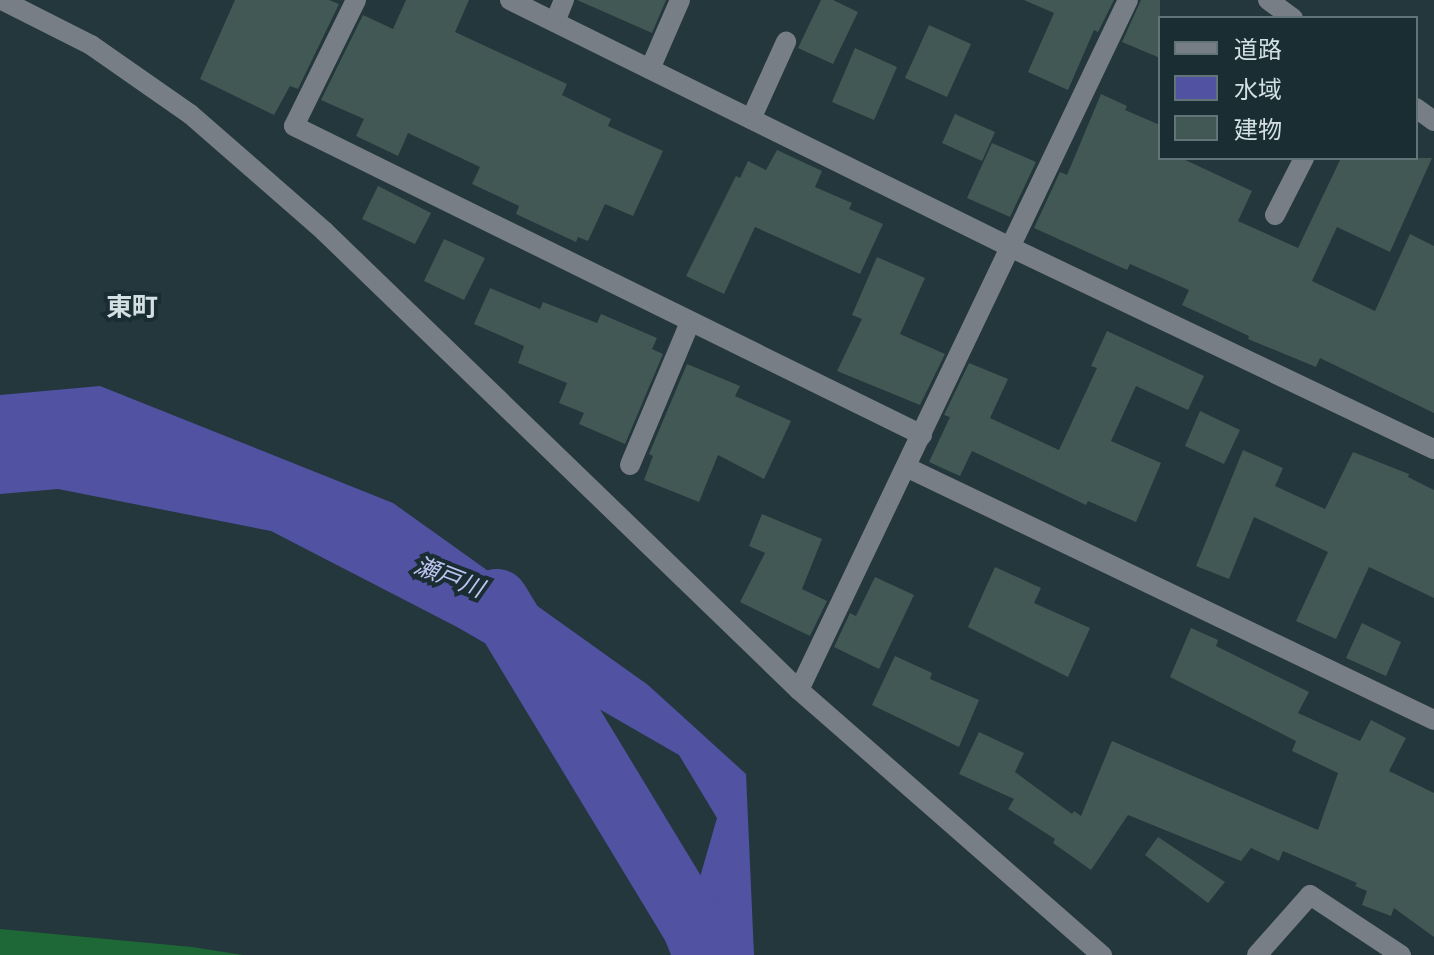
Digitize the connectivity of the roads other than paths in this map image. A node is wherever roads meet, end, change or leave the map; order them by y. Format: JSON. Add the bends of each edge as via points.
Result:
{"nodes":[{"id":1,"x":356,"y":0,"type":"edge"},
{"id":2,"x":510,"y":0,"type":"edge"},
{"id":3,"x":564,"y":0,"type":"edge"},
{"id":4,"x":680,"y":0,"type":"edge"},
{"id":5,"x":1128,"y":0,"type":"edge"},
{"id":6,"x":1268,"y":0,"type":"edge"},
{"id":7,"x":13,"y":3,"type":"edge"},
{"id":8,"x":1290,"y":16,"type":"edge"},
{"id":9,"x":555,"y":22,"type":"junction"},
{"id":10,"x":786,"y":42,"type":"dead end"},
{"id":11,"x":650,"y":69,"type":"junction"},
{"id":12,"x":751,"y":119,"type":"junction"},
{"id":13,"x":1303,"y":160,"type":"edge"},
{"id":14,"x":1275,"y":215,"type":"dead end"},
{"id":15,"x":1012,"y":248,"type":"junction"},
{"id":16,"x":690,"y":322,"type":"junction"},
{"id":17,"x":922,"y":435,"type":"junction"},
{"id":18,"x":1434,"y":449,"type":"edge"},
{"id":19,"x":630,"y":465,"type":"dead end"},
{"id":20,"x":906,"y":467,"type":"junction"},
{"id":21,"x":799,"y":690,"type":"junction"},
{"id":22,"x":1434,"y":720,"type":"edge"},
{"id":23,"x":1102,"y":955,"type":"edge"},
{"id":24,"x":1257,"y":955,"type":"edge"},
{"id":25,"x":1401,"y":955,"type":"edge"}],
"edges":[{"from":1,"to":16,"type":"street","via":[[294,126]]},
{"from":2,"to":9,"type":"street"},
{"from":3,"to":9,"type":"street"},
{"from":4,"to":11,"type":"street"},
{"from":5,"to":15,"type":"street"},
{"from":6,"to":8,"type":"street"},
{"from":7,"to":21,"type":"street","via":[[91,45],[190,114],[324,231]]},
{"from":9,"to":11,"type":"street"},
{"from":10,"to":12,"type":"street"},
{"from":11,"to":12,"type":"street"},
{"from":12,"to":15,"type":"street"},
{"from":13,"to":14,"type":"street"},
{"from":15,"to":17,"type":"street"},
{"from":15,"to":18,"type":"street"},
{"from":16,"to":17,"type":"street"},
{"from":16,"to":19,"type":"street"},
{"from":17,"to":20,"type":"street"},
{"from":20,"to":21,"type":"street"},
{"from":20,"to":22,"type":"street"},
{"from":21,"to":23,"type":"street"},
{"from":24,"to":25,"type":"street","via":[[1310,895]]}]}
